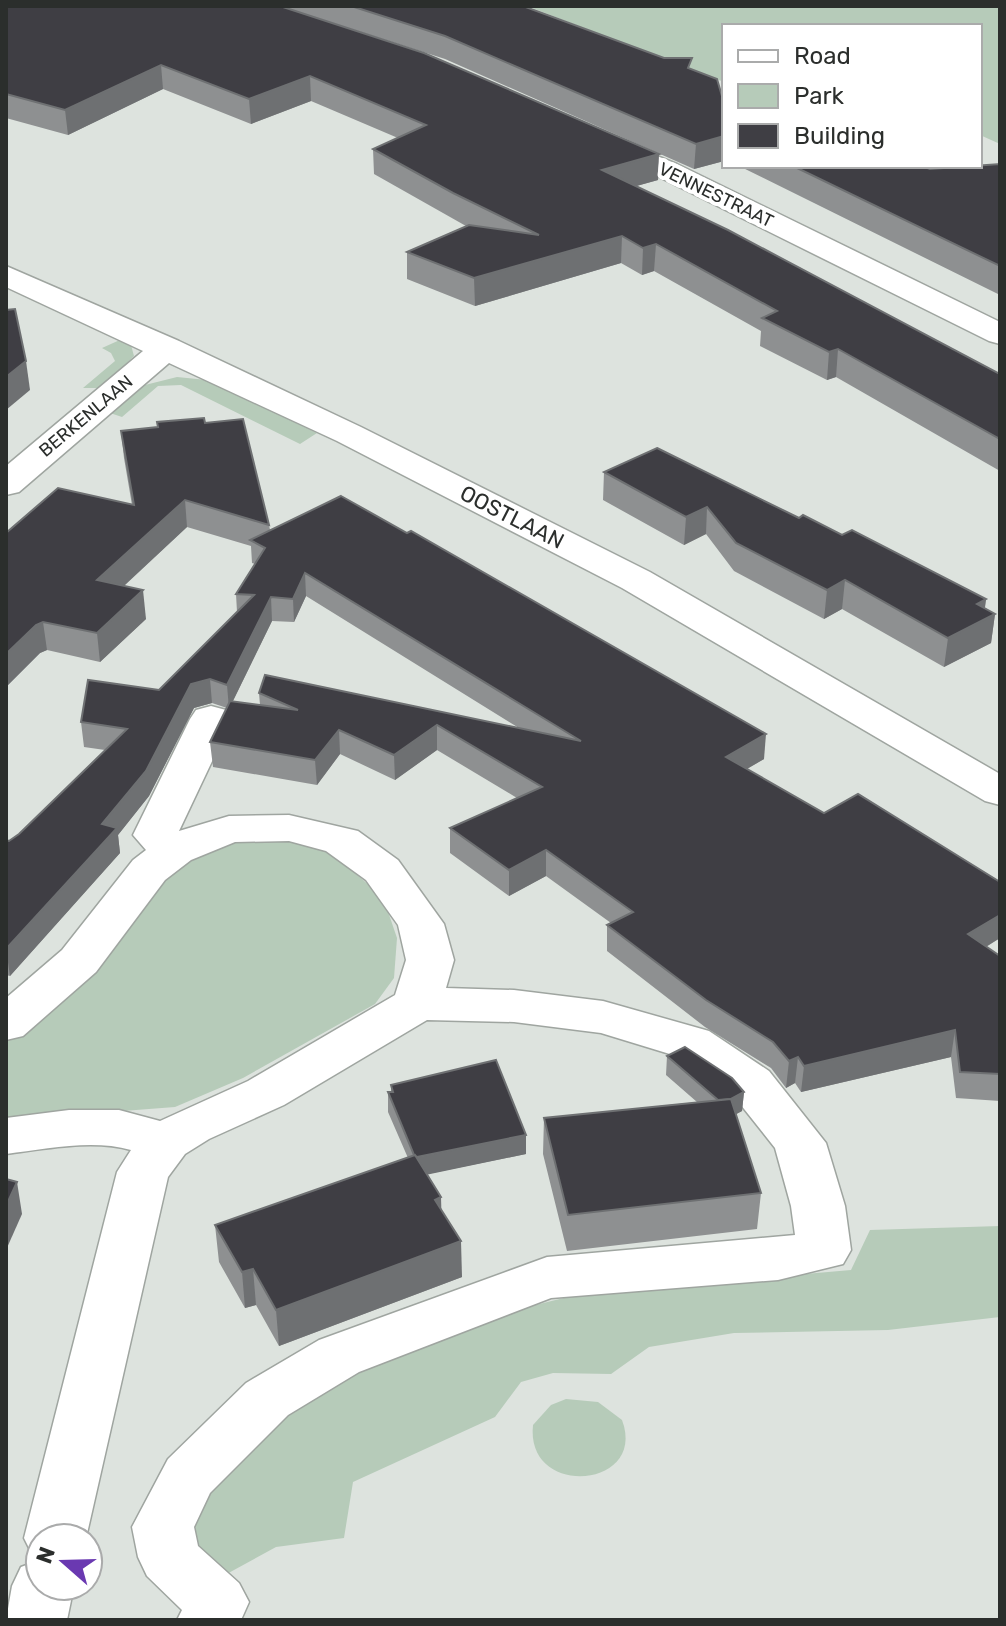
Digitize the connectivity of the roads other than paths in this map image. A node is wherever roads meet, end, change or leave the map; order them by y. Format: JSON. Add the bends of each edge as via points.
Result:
{"nodes":[{"id":1,"x":575,"y":130,"type":"edge"},
{"id":2,"x":6,"y":275,"type":"edge"},
{"id":3,"x":1000,"y":334,"type":"edge"},
{"id":4,"x":167,"y":348,"type":"junction"},
{"id":5,"x":6,"y":484,"type":"edge"},
{"id":6,"x":211,"y":719,"type":"dead end"},
{"id":7,"x":1000,"y":792,"type":"edge"},
{"id":8,"x":175,"y":850,"type":"junction"},
{"id":9,"x":417,"y":1004,"type":"junction"},
{"id":10,"x":6,"y":1024,"type":"edge"},
{"id":11,"x":6,"y":1136,"type":"edge"},
{"id":12,"x":167,"y":1141,"type":"junction"},
{"id":13,"x":59,"y":1522,"type":"edge"},
{"id":14,"x":209,"y":1620,"type":"edge"}],
"edges":[{"from":1,"to":3,"type":"street","name":"VENNESTRAAT"},
{"from":2,"to":4,"type":"street","name":"OOSTLAAN"},
{"from":4,"to":5,"type":"street","name":"BERKENLAAN"},
{"from":4,"to":7,"type":"street","name":"OOSTLAAN","via":[[636,580]]},
{"from":6,"to":8,"type":"street","via":[[155,835]]},
{"from":8,"to":9,"type":"street","via":[[229,829],[289,828],[342,841],[382,870],[421,924],[430,960]]},
{"from":8,"to":10,"type":"street","via":[[149,870],[79,961]]},
{"from":9,"to":12,"type":"street","via":[[266,1093]]},
{"from":9,"to":14,"type":"street","via":[[514,1006],[603,1017],[691,1043],[751,1083],[800,1143],[824,1250],[778,1259],[547,1278],[339,1356],[267,1399],[189,1476],[163,1527],[169,1557],[217,1602]]},
{"from":11,"to":12,"type":"street","via":[[119,1128]]},
{"from":12,"to":13,"type":"street","via":[[143,1172]]}]}
